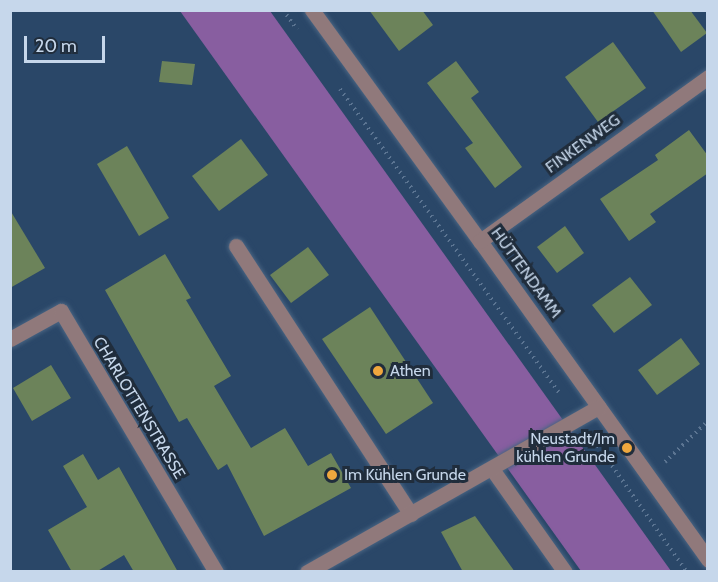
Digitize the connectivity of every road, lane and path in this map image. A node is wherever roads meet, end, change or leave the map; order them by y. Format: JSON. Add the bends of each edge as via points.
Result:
{"nodes":[{"id":1,"x":283,"y":10,"type":"edge"},
{"id":2,"x":312,"y":10,"type":"edge"},
{"id":3,"x":301,"y":35,"type":"dead end"},
{"id":4,"x":708,"y":77,"type":"edge"},
{"id":5,"x":333,"y":80,"type":"dead end"},
{"id":6,"x":480,"y":241,"type":"junction"},
{"id":7,"x":236,"y":246,"type":"dead end"},
{"id":8,"x":10,"y":339,"type":"edge"},
{"id":9,"x":599,"y":407,"type":"junction"},
{"id":10,"x":578,"y":419,"type":"junction"},
{"id":11,"x":708,"y":421,"type":"edge"},
{"id":12,"x":665,"y":462,"type":"dead end"},
{"id":13,"x":492,"y":470,"type":"junction"},
{"id":14,"x":411,"y":514,"type":"junction"},
{"id":15,"x":708,"y":560,"type":"edge"},
{"id":16,"x":216,"y":572,"type":"edge"},
{"id":17,"x":307,"y":572,"type":"edge"},
{"id":18,"x":565,"y":572,"type":"edge"},
{"id":19,"x":687,"y":572,"type":"edge"}],
"edges":[{"from":1,"to":3,"type":"path"},
{"from":2,"to":6,"type":"street","name":"HÜTTENDAMM"},
{"from":4,"to":6,"type":"street","name":"FINKENWEG"},
{"from":5,"to":10,"type":"path"},
{"from":6,"to":9,"type":"street","name":"HÜTTENDAMM"},
{"from":7,"to":14,"type":"street"},
{"from":8,"to":16,"type":"street","name":"CHARLOTTENSTRASSE","via":[[61,311]]},
{"from":9,"to":10,"type":"street"},
{"from":9,"to":15,"type":"street","name":"HÜTTENDAMM"},
{"from":10,"to":13,"type":"street"},
{"from":10,"to":19,"type":"path"},
{"from":11,"to":12,"type":"path"},
{"from":13,"to":14,"type":"street"},
{"from":13,"to":18,"type":"street"},
{"from":14,"to":17,"type":"street"}]}
